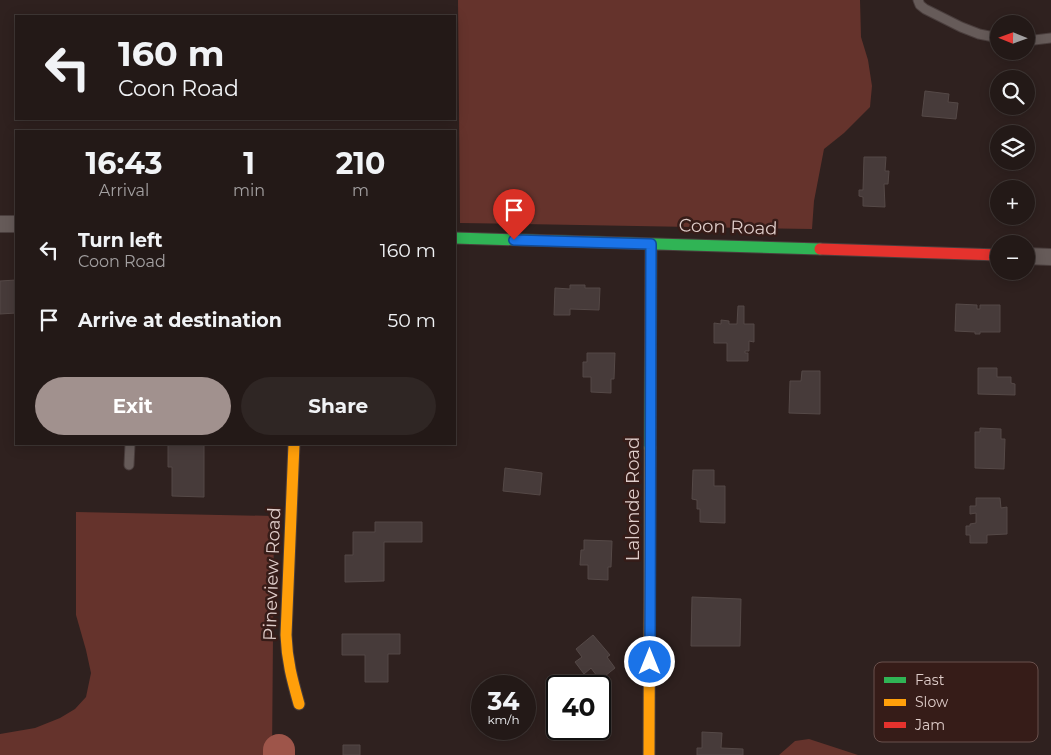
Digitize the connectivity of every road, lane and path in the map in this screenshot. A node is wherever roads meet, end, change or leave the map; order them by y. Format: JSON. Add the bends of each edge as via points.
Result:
{"nodes":[{"id":1,"x":918,"y":0,"type":"edge"},
{"id":2,"x":990,"y":36,"type":"edge"},
{"id":3,"x":1051,"y":38,"type":"edge"},
{"id":4,"x":1035,"y":40,"type":"edge"},
{"id":5,"x":0,"y":224,"type":"edge"},
{"id":6,"x":15,"y":224,"type":"edge"},
{"id":7,"x":456,"y":238,"type":"edge"},
{"id":8,"x":651,"y":244,"type":"junction"},
{"id":9,"x":990,"y":256,"type":"edge"},
{"id":10,"x":1035,"y":256,"type":"edge"},
{"id":11,"x":1051,"y":257,"type":"edge"},
{"id":12,"x":130,"y":445,"type":"edge"},
{"id":13,"x":294,"y":445,"type":"edge"},
{"id":14,"x":129,"y":465,"type":"dead end"},
{"id":15,"x":299,"y":704,"type":"dead end"},
{"id":16,"x":649,"y":755,"type":"edge"}],
"edges":[{"from":1,"to":2,"type":"lane","via":[[925,10]]},
{"from":3,"to":4,"type":"lane"},
{"from":5,"to":6,"type":"street"},
{"from":7,"to":8,"type":"street","name":"Coon Road"},
{"from":8,"to":9,"type":"street","name":"Coon Road"},
{"from":8,"to":16,"type":"street","name":"Lalonde Road"},
{"from":10,"to":11,"type":"street"},
{"from":12,"to":14,"type":"lane"},
{"from":13,"to":15,"type":"street","name":"Pineview Road","via":[[286,635],[287,656]]}]}
